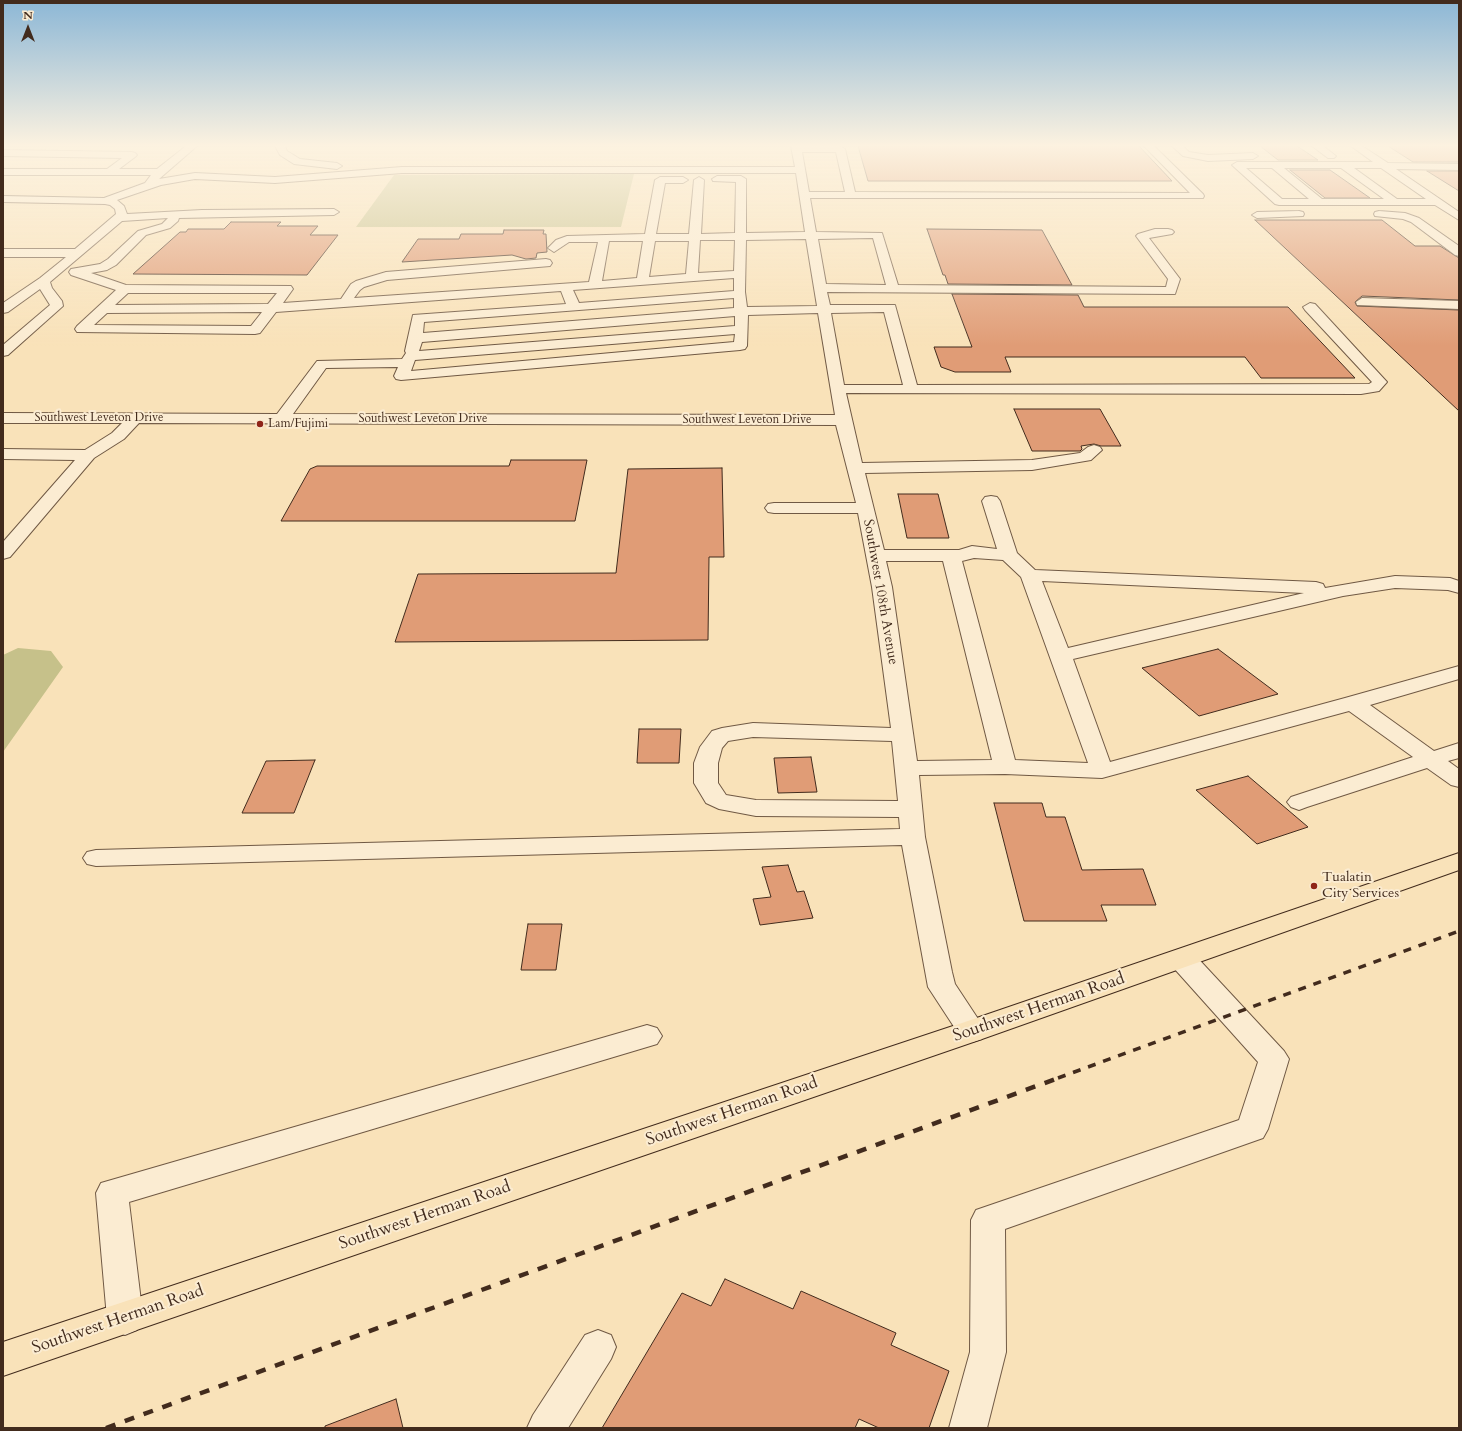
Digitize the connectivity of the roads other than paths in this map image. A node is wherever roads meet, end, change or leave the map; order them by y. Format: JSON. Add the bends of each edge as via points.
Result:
{"nodes":[{"id":1,"x":122,"y":213,"type":"edge"},
{"id":2,"x":274,"y":213,"type":"edge"},
{"id":3,"x":654,"y":213,"type":"edge"},
{"id":4,"x":697,"y":213,"type":"edge"},
{"id":5,"x":740,"y":213,"type":"edge"},
{"id":6,"x":808,"y":213,"type":"edge"},
{"id":7,"x":179,"y":214,"type":"junction"},
{"id":8,"x":1309,"y":214,"type":"dead end"},
{"id":9,"x":1371,"y":214,"type":"dead end"},
{"id":10,"x":1257,"y":215,"type":"dead end"},
{"id":11,"x":119,"y":218,"type":"junction"},
{"id":12,"x":1168,"y":232,"type":"dead end"},
{"id":13,"x":740,"y":235,"type":"junction"},
{"id":14,"x":812,"y":235,"type":"junction"},
{"id":15,"x":650,"y":236,"type":"junction"},
{"id":16,"x":695,"y":236,"type":"junction"},
{"id":17,"x":604,"y":238,"type":"junction"},
{"id":18,"x":1453,"y":243,"type":"edge"},
{"id":19,"x":1459,"y":252,"type":"edge"},
{"id":20,"x":3,"y":253,"type":"edge"},
{"id":21,"x":77,"y":253,"type":"junction"},
{"id":22,"x":550,"y":254,"type":"junction"},
{"id":23,"x":76,"y":272,"type":"junction"},
{"id":24,"x":740,"y":274,"type":"junction"},
{"id":25,"x":692,"y":278,"type":"junction"},
{"id":26,"x":642,"y":282,"type":"junction"},
{"id":27,"x":47,"y":283,"type":"junction"},
{"id":28,"x":595,"y":285,"type":"junction"},
{"id":29,"x":566,"y":288,"type":"junction"},
{"id":30,"x":821,"y":288,"type":"junction"},
{"id":31,"x":125,"y":289,"type":"junction"},
{"id":32,"x":893,"y":289,"type":"junction"},
{"id":33,"x":3,"y":292,"type":"edge"},
{"id":34,"x":26,"y":292,"type":"junction"},
{"id":35,"x":740,"y":294,"type":"junction"},
{"id":36,"x":365,"y":302,"type":"junction"},
{"id":37,"x":1362,"y":302,"type":"dead end"},
{"id":38,"x":344,"y":304,"type":"junction"},
{"id":39,"x":1459,"y":305,"type":"edge"},
{"id":40,"x":574,"y":307,"type":"junction"},
{"id":41,"x":1310,"y":307,"type":"dead end"},
{"id":42,"x":271,"y":308,"type":"junction"},
{"id":43,"x":824,"y":308,"type":"junction"},
{"id":44,"x":3,"y":309,"type":"edge"},
{"id":45,"x":104,"y":309,"type":"junction"},
{"id":46,"x":742,"y":311,"type":"junction"},
{"id":47,"x":742,"y":329,"type":"junction"},
{"id":48,"x":416,"y":338,"type":"junction"},
{"id":49,"x":3,"y":352,"type":"edge"},
{"id":50,"x":409,"y":360,"type":"junction"},
{"id":51,"x":838,"y":388,"type":"junction"},
{"id":52,"x":911,"y":389,"type":"junction"},
{"id":53,"x":3,"y":418,"type":"edge"},
{"id":54,"x":136,"y":418,"type":"junction"},
{"id":55,"x":282,"y":418,"type":"junction"},
{"id":56,"x":843,"y":420,"type":"junction"},
{"id":57,"x":1094,"y":450,"type":"dead end"},
{"id":58,"x":3,"y":454,"type":"edge"},
{"id":59,"x":88,"y":455,"type":"junction"},
{"id":60,"x":856,"y":468,"type":"junction"},
{"id":61,"x":991,"y":501,"type":"dead end"},
{"id":62,"x":774,"y":508,"type":"dead end"},
{"id":63,"x":866,"y":508,"type":"junction"},
{"id":64,"x":875,"y":550,"type":"junction"},
{"id":65,"x":972,"y":552,"type":"junction"},
{"id":66,"x":3,"y":553,"type":"edge"},
{"id":67,"x":1008,"y":555,"type":"junction"},
{"id":68,"x":952,"y":556,"type":"junction"},
{"id":69,"x":1030,"y":575,"type":"junction"},
{"id":70,"x":1459,"y":587,"type":"edge"},
{"id":71,"x":1343,"y":590,"type":"junction"},
{"id":72,"x":1061,"y":656,"type":"junction"},
{"id":73,"x":1459,"y":672,"type":"edge"},
{"id":74,"x":1354,"y":703,"type":"junction"},
{"id":75,"x":903,"y":735,"type":"junction"},
{"id":76,"x":1459,"y":750,"type":"edge"},
{"id":77,"x":1431,"y":760,"type":"junction"},
{"id":78,"x":1004,"y":767,"type":"junction"},
{"id":79,"x":907,"y":768,"type":"junction"},
{"id":80,"x":1102,"y":771,"type":"junction"},
{"id":81,"x":1459,"y":780,"type":"edge"},
{"id":82,"x":1299,"y":802,"type":"dead end"},
{"id":83,"x":911,"y":809,"type":"junction"},
{"id":84,"x":913,"y":837,"type":"junction"},
{"id":85,"x":96,"y":858,"type":"dead end"},
{"id":86,"x":1459,"y":861,"type":"edge"},
{"id":87,"x":1182,"y":959,"type":"junction"},
{"id":88,"x":972,"y":1031,"type":"junction"},
{"id":89,"x":647,"y":1036,"type":"dead end"},
{"id":90,"x":125,"y":1318,"type":"junction"},
{"id":91,"x":598,"y":1347,"type":"dead end"},
{"id":92,"x":3,"y":1359,"type":"edge"},
{"id":93,"x":546,"y":1428,"type":"edge"},
{"id":94,"x":968,"y":1428,"type":"edge"}],
"edges":[{"from":1,"to":11,"type":"street"},
{"from":2,"to":7,"type":"street"},
{"from":3,"to":15,"type":"street"},
{"from":4,"to":16,"type":"street"},
{"from":5,"to":13,"type":"street"},
{"from":6,"to":14,"type":"street","name":"Southwest 108th Avenue"},
{"from":7,"to":11,"type":"street"},
{"from":7,"to":23,"type":"street","via":[[166,226],[142,234],[112,262],[103,267]]},
{"from":8,"to":10,"type":"street"},
{"from":9,"to":18,"type":"street","via":[[1406,216]]},
{"from":11,"to":21,"type":"street"},
{"from":12,"to":32,"type":"street","via":[[1142,236],[1174,279],[1171,291]]},
{"from":13,"to":14,"type":"street"},
{"from":13,"to":16,"type":"street"},
{"from":13,"to":24,"type":"street"},
{"from":14,"to":30,"type":"street","name":"Southwest 108th Avenue"},
{"from":14,"to":32,"type":"street","via":[[878,235]]},
{"from":15,"to":16,"type":"street"},
{"from":15,"to":17,"type":"street"},
{"from":15,"to":26,"type":"street"},
{"from":16,"to":25,"type":"street"},
{"from":17,"to":22,"type":"street","via":[[567,239],[560,242]]},
{"from":17,"to":28,"type":"street"},
{"from":18,"to":19,"type":"street"},
{"from":20,"to":21,"type":"street"},
{"from":21,"to":27,"type":"street"},
{"from":22,"to":36,"type":"street","via":[[540,268],[530,270],[385,281],[379,283]]},
{"from":22,"to":38,"type":"street","via":[[378,278],[355,287]]},
{"from":23,"to":27,"type":"street"},
{"from":23,"to":31,"type":"street"},
{"from":24,"to":25,"type":"street"},
{"from":24,"to":35,"type":"street"},
{"from":25,"to":26,"type":"street"},
{"from":26,"to":28,"type":"street"},
{"from":27,"to":34,"type":"street"},
{"from":27,"to":49,"type":"street","via":[[57,306]]},
{"from":28,"to":29,"type":"street"},
{"from":29,"to":36,"type":"street"},
{"from":29,"to":40,"type":"street"},
{"from":30,"to":32,"type":"street"},
{"from":30,"to":43,"type":"street","name":"Southwest 108th Avenue"},
{"from":31,"to":42,"type":"street","via":[[287,289]]},
{"from":31,"to":45,"type":"street"},
{"from":33,"to":34,"type":"street"},
{"from":34,"to":44,"type":"street"},
{"from":35,"to":40,"type":"street"},
{"from":35,"to":46,"type":"street"},
{"from":36,"to":38,"type":"street"},
{"from":37,"to":39,"type":"street"},
{"from":38,"to":42,"type":"street"},
{"from":40,"to":48,"type":"street","via":[[418,318]]},
{"from":41,"to":52,"type":"street","via":[[1380,382],[1374,388]]},
{"from":42,"to":45,"type":"street"},
{"from":42,"to":45,"type":"street","via":[[255,330],[82,329]]},
{"from":43,"to":46,"type":"street"},
{"from":43,"to":51,"type":"street","name":"Southwest 108th Avenue"},
{"from":43,"to":52,"type":"street","via":[[890,308]]},
{"from":46,"to":47,"type":"street"},
{"from":46,"to":48,"type":"street"},
{"from":47,"to":50,"type":"street"},
{"from":47,"to":50,"type":"street","via":[[740,346],[401,376]]},
{"from":48,"to":50,"type":"street"},
{"from":50,"to":55,"type":"street","via":[[322,364]]},
{"from":51,"to":52,"type":"street"},
{"from":51,"to":56,"type":"street","name":"Southwest 108th Avenue"},
{"from":53,"to":54,"type":"street","name":"Southwest Leveton Drive"},
{"from":54,"to":55,"type":"street","name":"Southwest Leveton Drive"},
{"from":54,"to":59,"type":"street","via":[[118,436]]},
{"from":55,"to":56,"type":"street","name":"Southwest Leveton Drive"},
{"from":56,"to":60,"type":"street","name":"Southwest 108th Avenue"},
{"from":57,"to":60,"type":"street","via":[[1085,457],[1032,465]]},
{"from":58,"to":59,"type":"street"},
{"from":59,"to":66,"type":"street"},
{"from":60,"to":63,"type":"street","name":"Southwest 108th Avenue"},
{"from":61,"to":67,"type":"street"},
{"from":62,"to":63,"type":"street"},
{"from":63,"to":64,"type":"street","name":"Southwest 108th Avenue"},
{"from":64,"to":65,"type":"street","via":[[955,544]]},
{"from":64,"to":68,"type":"street"},
{"from":64,"to":75,"type":"street","name":"Southwest 108th Avenue"},
{"from":65,"to":67,"type":"street"},
{"from":65,"to":68,"type":"street"},
{"from":67,"to":69,"type":"street"},
{"from":68,"to":78,"type":"street"},
{"from":69,"to":71,"type":"street"},
{"from":69,"to":72,"type":"street"},
{"from":70,"to":71,"type":"street","via":[[1450,584],[1395,582]]},
{"from":71,"to":72,"type":"street"},
{"from":72,"to":80,"type":"street"},
{"from":73,"to":74,"type":"street"},
{"from":74,"to":77,"type":"street"},
{"from":74,"to":80,"type":"street"},
{"from":75,"to":79,"type":"street","name":"Southwest 108th Avenue"},
{"from":75,"to":83,"type":"street","via":[[753,730],[730,733],[720,736],[710,747],[706,763],[706,783],[714,798],[719,801],[756,808]]},
{"from":76,"to":77,"type":"street"},
{"from":77,"to":81,"type":"street"},
{"from":77,"to":82,"type":"street"},
{"from":78,"to":79,"type":"street"},
{"from":78,"to":80,"type":"street"},
{"from":79,"to":83,"type":"street","name":"Southwest 108th Avenue"},
{"from":83,"to":84,"type":"street","name":"Southwest 108th Avenue"},
{"from":84,"to":85,"type":"street"},
{"from":84,"to":88,"type":"street","name":"Southwest 108th Avenue","via":[[942,987]]},
{"from":86,"to":87,"type":"main road","name":"Southwest Herman Road"},
{"from":87,"to":88,"type":"main road","name":"Southwest Herman Road"},
{"from":87,"to":94,"type":"street","via":[[1274,1059],[1252,1129],[988,1220],[988,1352]]},
{"from":88,"to":90,"type":"main road","name":"Southwest Herman Road"},
{"from":89,"to":90,"type":"street","via":[[112,1193]]},
{"from":90,"to":92,"type":"main road","name":"Southwest Herman Road"},
{"from":91,"to":93,"type":"street"}]}
